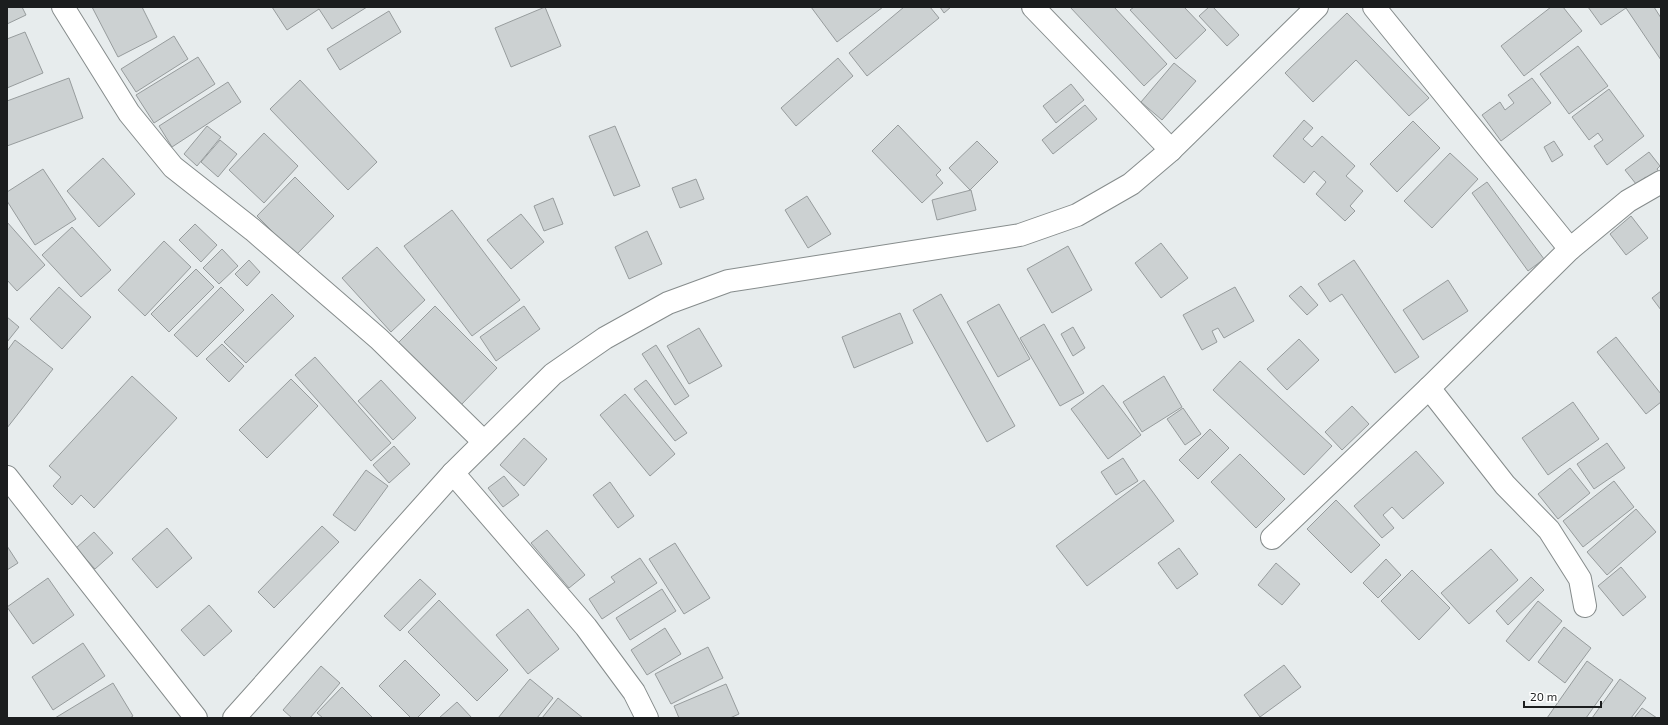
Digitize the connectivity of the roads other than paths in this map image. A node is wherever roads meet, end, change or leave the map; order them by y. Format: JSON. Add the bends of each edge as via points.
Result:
{"nodes":[{"id":1,"x":63,"y":7,"type":"edge"},
{"id":2,"x":1033,"y":7,"type":"edge"},
{"id":3,"x":1318,"y":7,"type":"edge"},
{"id":4,"x":1374,"y":7,"type":"edge"},
{"id":5,"x":1171,"y":150,"type":"junction"},
{"id":6,"x":1661,"y":182,"type":"edge"},
{"id":7,"x":1570,"y":250,"type":"junction"},
{"id":8,"x":1429,"y":388,"type":"junction"},
{"id":9,"x":484,"y":442,"type":"junction"},
{"id":10,"x":453,"y":472,"type":"junction"},
{"id":11,"x":7,"y":477,"type":"edge"},
{"id":12,"x":1272,"y":538,"type":"dead end"},
{"id":13,"x":1585,"y":606,"type":"dead end"},
{"id":14,"x":196,"y":718,"type":"edge"},
{"id":15,"x":234,"y":718,"type":"edge"},
{"id":16,"x":647,"y":718,"type":"edge"}],
"edges":[{"from":1,"to":9,"type":"street","via":[[129,113],[172,167],[253,230],[379,339]]},
{"from":2,"to":5,"type":"street"},
{"from":3,"to":5,"type":"street"},
{"from":4,"to":7,"type":"street"},
{"from":5,"to":9,"type":"street","via":[[1131,184],[1077,215],[1020,235],[728,281],[668,303],[605,338],[554,374]]},
{"from":6,"to":7,"type":"street","via":[[1628,201]]},
{"from":7,"to":8,"type":"street"},
{"from":8,"to":12,"type":"street"},
{"from":8,"to":13,"type":"street","via":[[1505,485],[1549,530],[1580,579]]},
{"from":9,"to":10,"type":"street"},
{"from":10,"to":15,"type":"street"},
{"from":10,"to":16,"type":"street","via":[[586,627],[634,692]]},
{"from":11,"to":14,"type":"street"}]}
